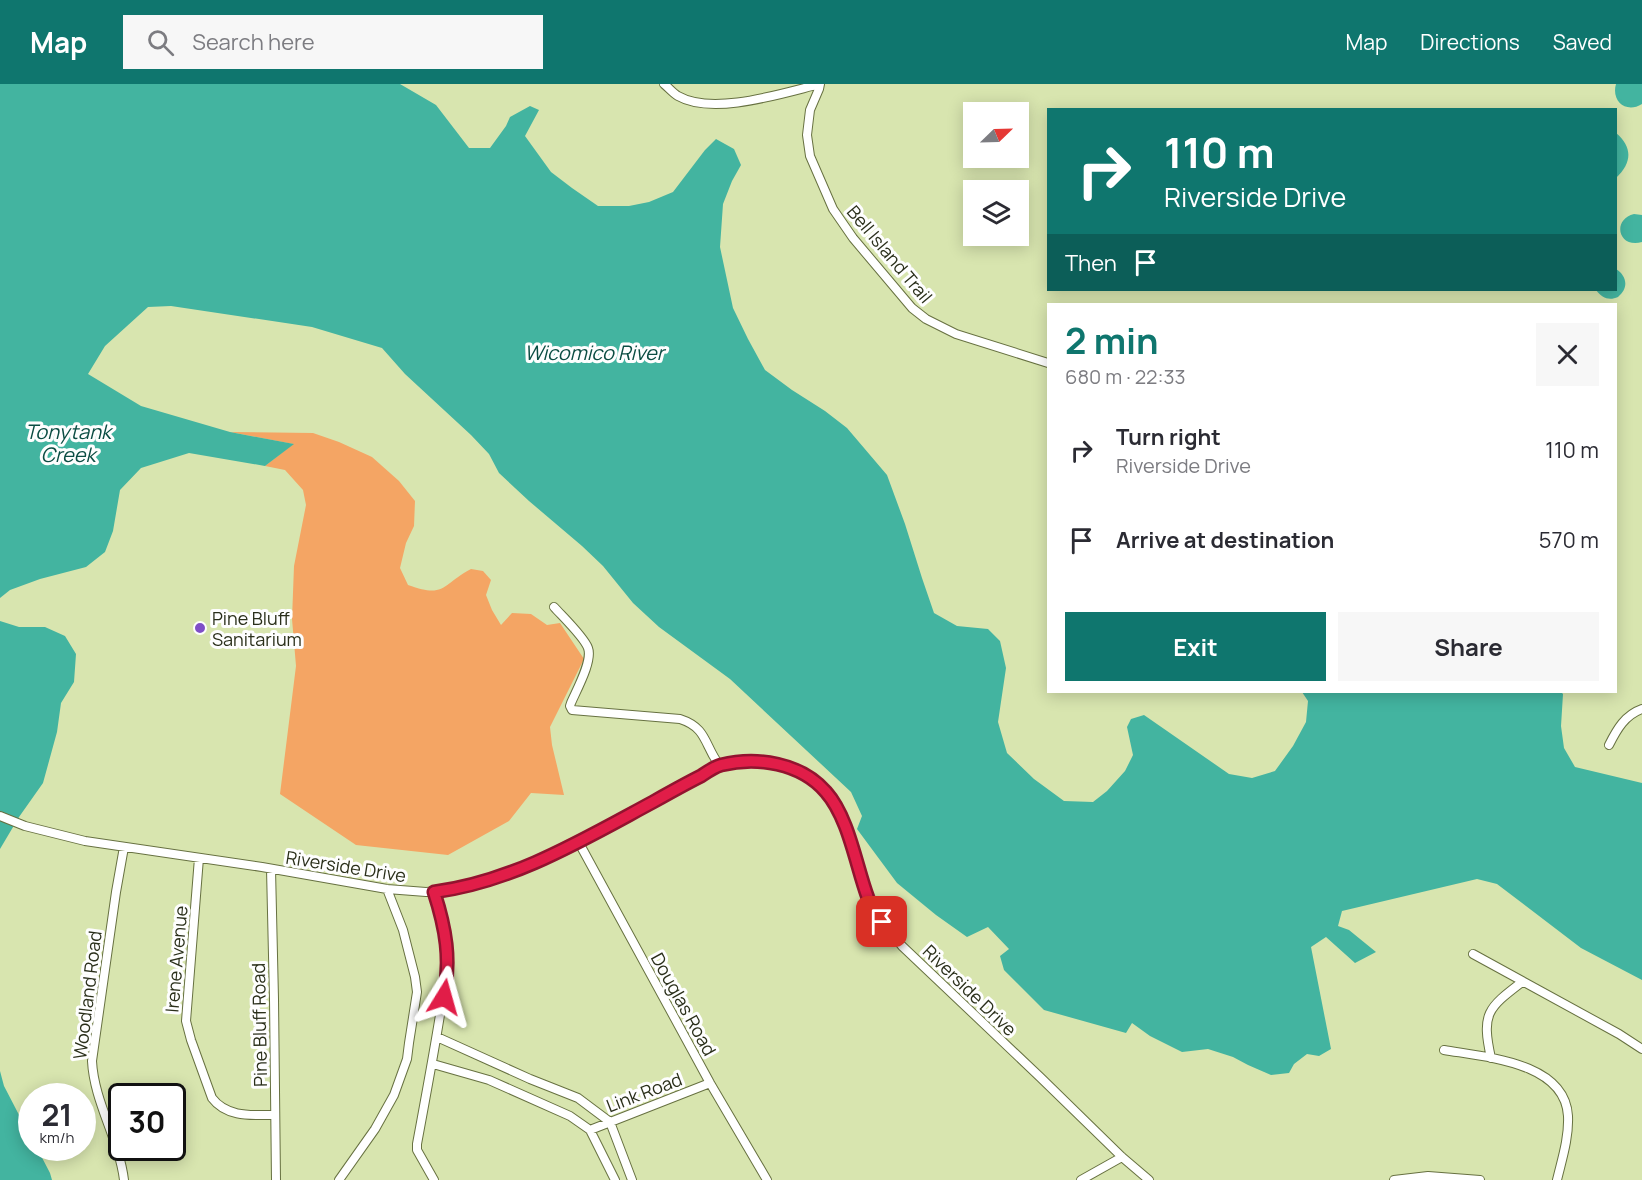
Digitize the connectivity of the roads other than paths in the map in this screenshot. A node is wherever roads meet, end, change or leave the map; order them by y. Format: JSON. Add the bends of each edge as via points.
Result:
{"nodes":[{"id":1,"x":664,"y":84,"type":"edge"},
{"id":2,"x":819,"y":84,"type":"edge"},
{"id":3,"x":1047,"y":363,"type":"edge"},
{"id":4,"x":554,"y":607,"type":"dead end"},
{"id":5,"x":1642,"y":709,"type":"edge"},
{"id":6,"x":1610,"y":744,"type":"dead end"},
{"id":7,"x":720,"y":766,"type":"junction"},
{"id":8,"x":0,"y":816,"type":"edge"},
{"id":9,"x":578,"y":842,"type":"junction"},
{"id":10,"x":124,"y":847,"type":"junction"},
{"id":11,"x":199,"y":858,"type":"junction"},
{"id":12,"x":271,"y":869,"type":"junction"},
{"id":13,"x":387,"y":889,"type":"junction"},
{"id":14,"x":434,"y":892,"type":"junction"},
{"id":15,"x":1473,"y":954,"type":"dead end"},
{"id":16,"x":1522,"y":982,"type":"junction"},
{"id":17,"x":437,"y":1037,"type":"junction"},
{"id":18,"x":1642,"y":1049,"type":"edge"},
{"id":19,"x":1444,"y":1050,"type":"dead end"},
{"id":20,"x":1491,"y":1058,"type":"junction"},
{"id":21,"x":432,"y":1064,"type":"junction"},
{"id":22,"x":710,"y":1083,"type":"junction"},
{"id":23,"x":275,"y":1115,"type":"junction"},
{"id":24,"x":610,"y":1122,"type":"junction"},
{"id":25,"x":590,"y":1130,"type":"junction"},
{"id":26,"x":1122,"y":1157,"type":"junction"},
{"id":27,"x":124,"y":1180,"type":"edge"},
{"id":28,"x":276,"y":1180,"type":"edge"},
{"id":29,"x":339,"y":1180,"type":"edge"},
{"id":30,"x":434,"y":1180,"type":"edge"},
{"id":31,"x":615,"y":1180,"type":"edge"},
{"id":32,"x":632,"y":1180,"type":"edge"},
{"id":33,"x":767,"y":1180,"type":"edge"},
{"id":34,"x":1081,"y":1180,"type":"edge"},
{"id":35,"x":1149,"y":1180,"type":"edge"},
{"id":36,"x":1394,"y":1180,"type":"edge"},
{"id":37,"x":1480,"y":1180,"type":"edge"},
{"id":38,"x":1557,"y":1180,"type":"edge"}],
"edges":[{"from":1,"to":2,"type":"street","via":[[678,96],[701,104],[732,103]]},
{"from":2,"to":3,"type":"street","name":"Bell Island Trail","via":[[810,110],[810,156],[833,209],[853,238],[912,308],[926,319],[956,334]]},
{"from":4,"to":7,"type":"street","via":[[588,648],[588,663],[571,708],[690,722],[698,728]]},
{"from":5,"to":6,"type":"street","via":[[1617,729]]},
{"from":7,"to":9,"type":"street","name":"Riverside Drive"},
{"from":7,"to":26,"type":"street","name":"Riverside Drive","via":[[758,761],[778,764],[795,769],[822,787],[836,806],[869,901],[882,922],[902,946]]},
{"from":8,"to":10,"type":"street","name":"Riverside Drive","via":[[25,826]]},
{"from":9,"to":14,"type":"street","name":"Riverside Drive","via":[[489,881]]},
{"from":9,"to":22,"type":"street","name":"Douglas Road"},
{"from":10,"to":11,"type":"street","name":"Riverside Drive"},
{"from":10,"to":27,"type":"street","name":"Woodland Road","via":[[92,1060],[97,1092],[120,1154]]},
{"from":11,"to":12,"type":"street","name":"Riverside Drive"},
{"from":11,"to":23,"type":"street","name":"Irene Avenue","via":[[186,1021],[191,1040],[216,1104],[240,1115]]},
{"from":12,"to":13,"type":"street","name":"Riverside Drive"},
{"from":12,"to":23,"type":"street","name":"Pine Bluff Road"},
{"from":13,"to":14,"type":"street","name":"Riverside Drive"},
{"from":13,"to":29,"type":"street","via":[[403,930],[417,992],[407,1059],[394,1095],[375,1129]]},
{"from":14,"to":17,"type":"street","via":[[444,925],[448,964]]},
{"from":15,"to":16,"type":"street"},
{"from":16,"to":18,"type":"street"},
{"from":16,"to":20,"type":"street","via":[[1490,1012],[1486,1036]]},
{"from":17,"to":21,"type":"street"},
{"from":17,"to":24,"type":"street","via":[[578,1098]]},
{"from":19,"to":20,"type":"street"},
{"from":20,"to":38,"type":"street","via":[[1542,1074],[1552,1081],[1565,1102],[1568,1130]]},
{"from":21,"to":25,"type":"street","via":[[489,1080],[570,1116]]},
{"from":21,"to":30,"type":"street","via":[[417,1150]]},
{"from":22,"to":24,"type":"street","name":"Link Road"},
{"from":22,"to":33,"type":"street","name":"Douglas Road"},
{"from":23,"to":28,"type":"street","name":"Pine Bluff Road"},
{"from":24,"to":25,"type":"street","name":"Link Road"},
{"from":24,"to":32,"type":"street"},
{"from":25,"to":31,"type":"street"},
{"from":26,"to":34,"type":"street"},
{"from":26,"to":35,"type":"street","name":"Riverside Drive"},
{"from":36,"to":37,"type":"street","via":[[1428,1176]]}]}
